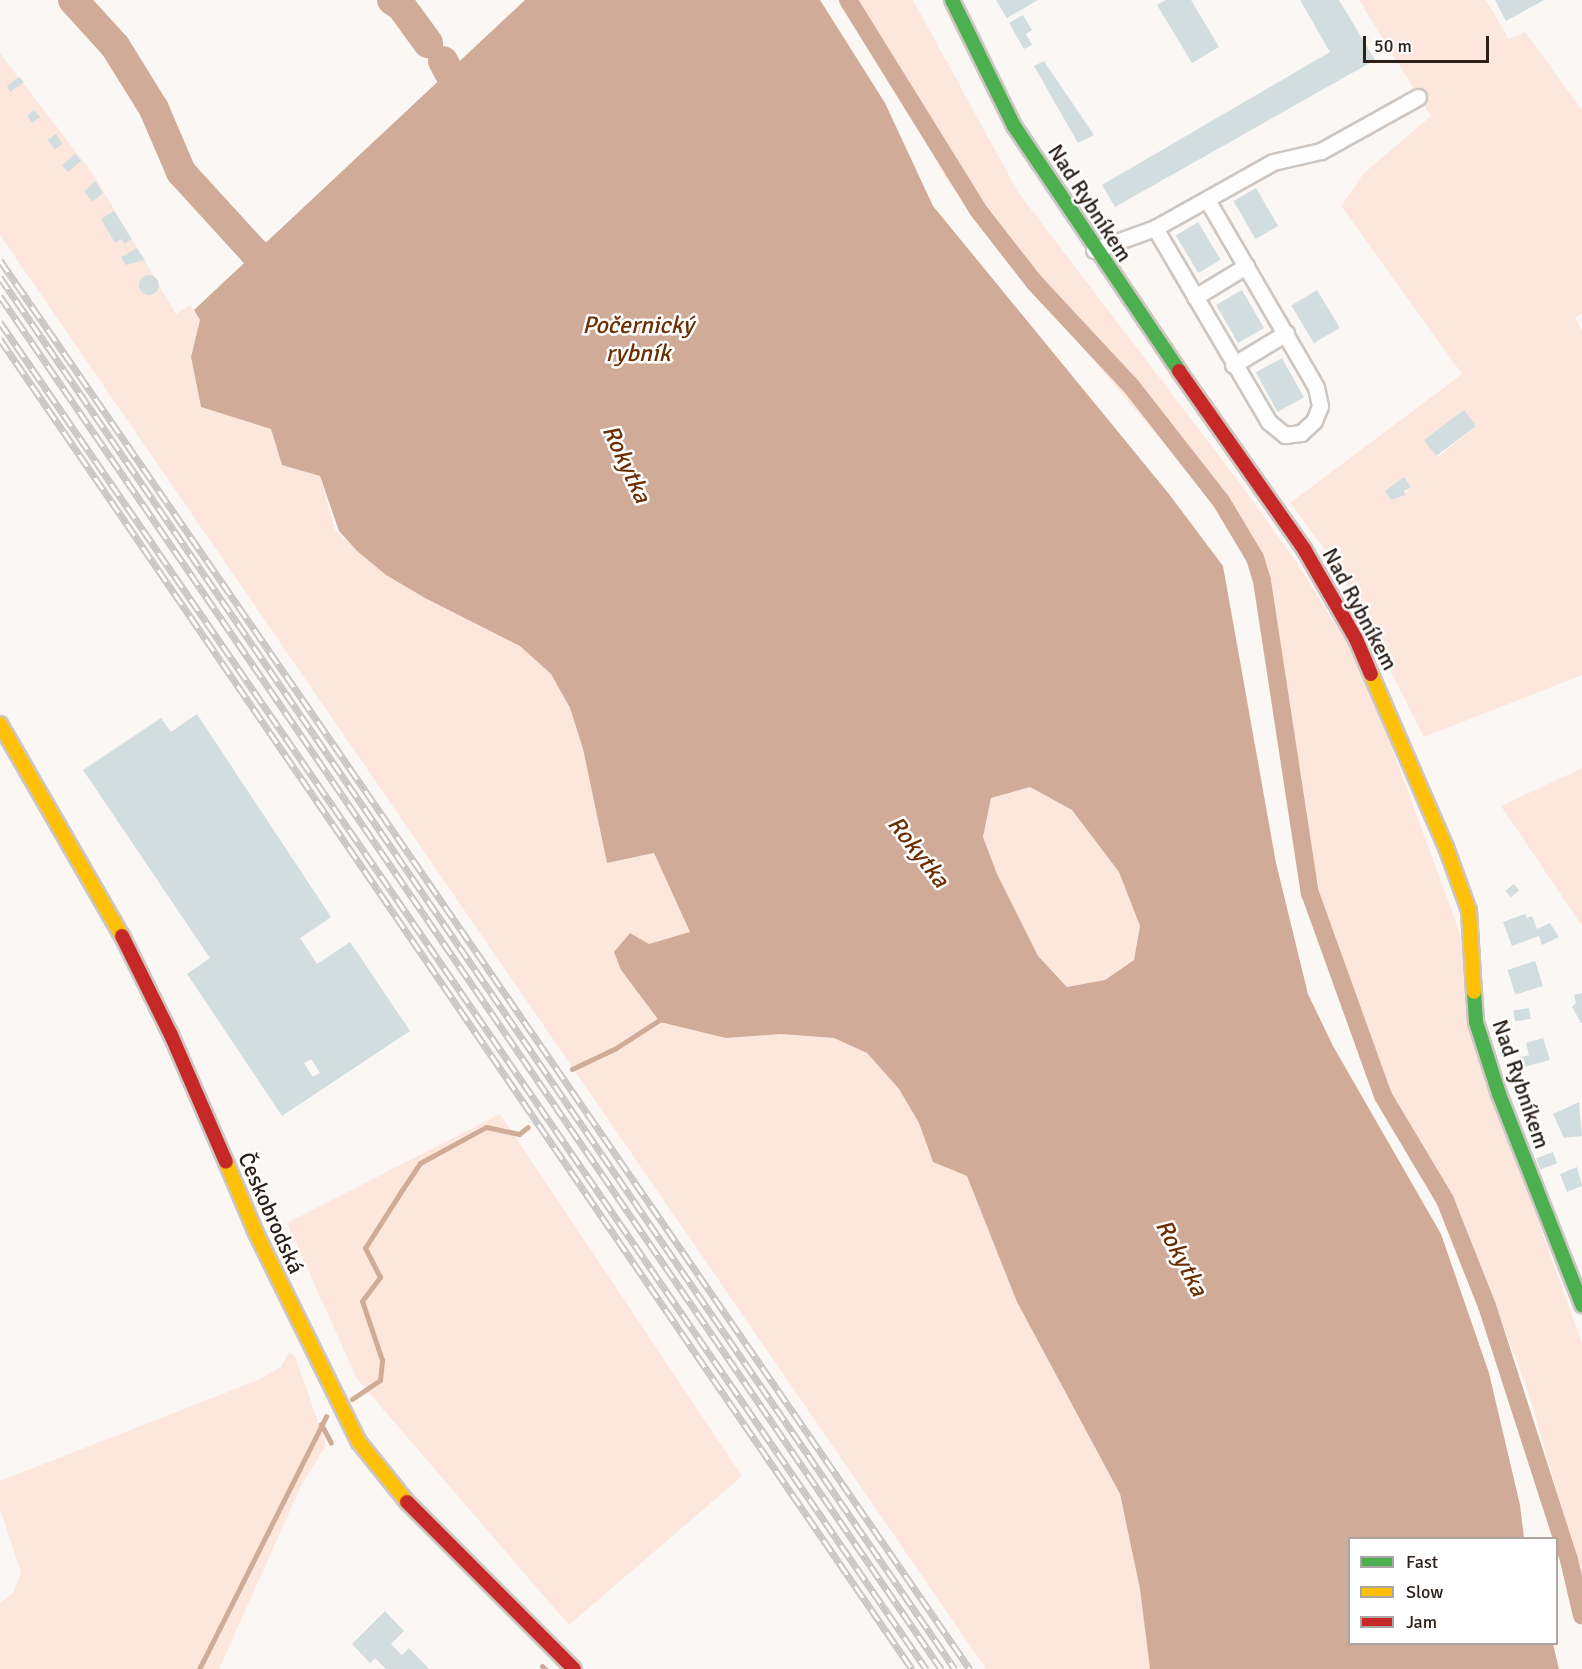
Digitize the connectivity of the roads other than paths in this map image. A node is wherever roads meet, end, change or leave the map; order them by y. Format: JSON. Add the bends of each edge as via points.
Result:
{"nodes":[{"id":1,"x":952,"y":0,"type":"edge"},
{"id":2,"x":1418,"y":98,"type":"dead end"},
{"id":3,"x":1207,"y":200,"type":"junction"},
{"id":4,"x":1155,"y":228,"type":"junction"},
{"id":5,"x":1094,"y":250,"type":"junction"},
{"id":6,"x":1246,"y":266,"type":"junction"},
{"id":7,"x":1195,"y":297,"type":"junction"},
{"id":8,"x":1286,"y":333,"type":"junction"},
{"id":9,"x":1233,"y":365,"type":"junction"},
{"id":10,"x":0,"y":724,"type":"edge"},
{"id":11,"x":1582,"y":1305,"type":"edge"},
{"id":12,"x":574,"y":1669,"type":"edge"}],
"edges":[{"from":1,"to":5,"type":"street","name":"Nad Rybníkem","via":[[1014,126]]},
{"from":2,"to":3,"type":"street","via":[[1321,152],[1273,162]]},
{"from":3,"to":4,"type":"street"},
{"from":3,"to":6,"type":"street"},
{"from":4,"to":5,"type":"street"},
{"from":4,"to":7,"type":"street"},
{"from":5,"to":11,"type":"street","name":"Nad Rybníkem","via":[[1304,549],[1374,679],[1469,910],[1476,1022],[1499,1094]]},
{"from":6,"to":7,"type":"street"},
{"from":6,"to":8,"type":"street"},
{"from":7,"to":9,"type":"street"},
{"from":8,"to":9,"type":"street"},
{"from":8,"to":9,"type":"street","via":[[1316,387],[1320,406],[1314,421],[1301,433],[1285,435],[1269,422]]},
{"from":10,"to":12,"type":"street","name":"Českobrodská","via":[[112,916],[171,1035],[261,1244],[359,1442],[415,1513]]}]}
